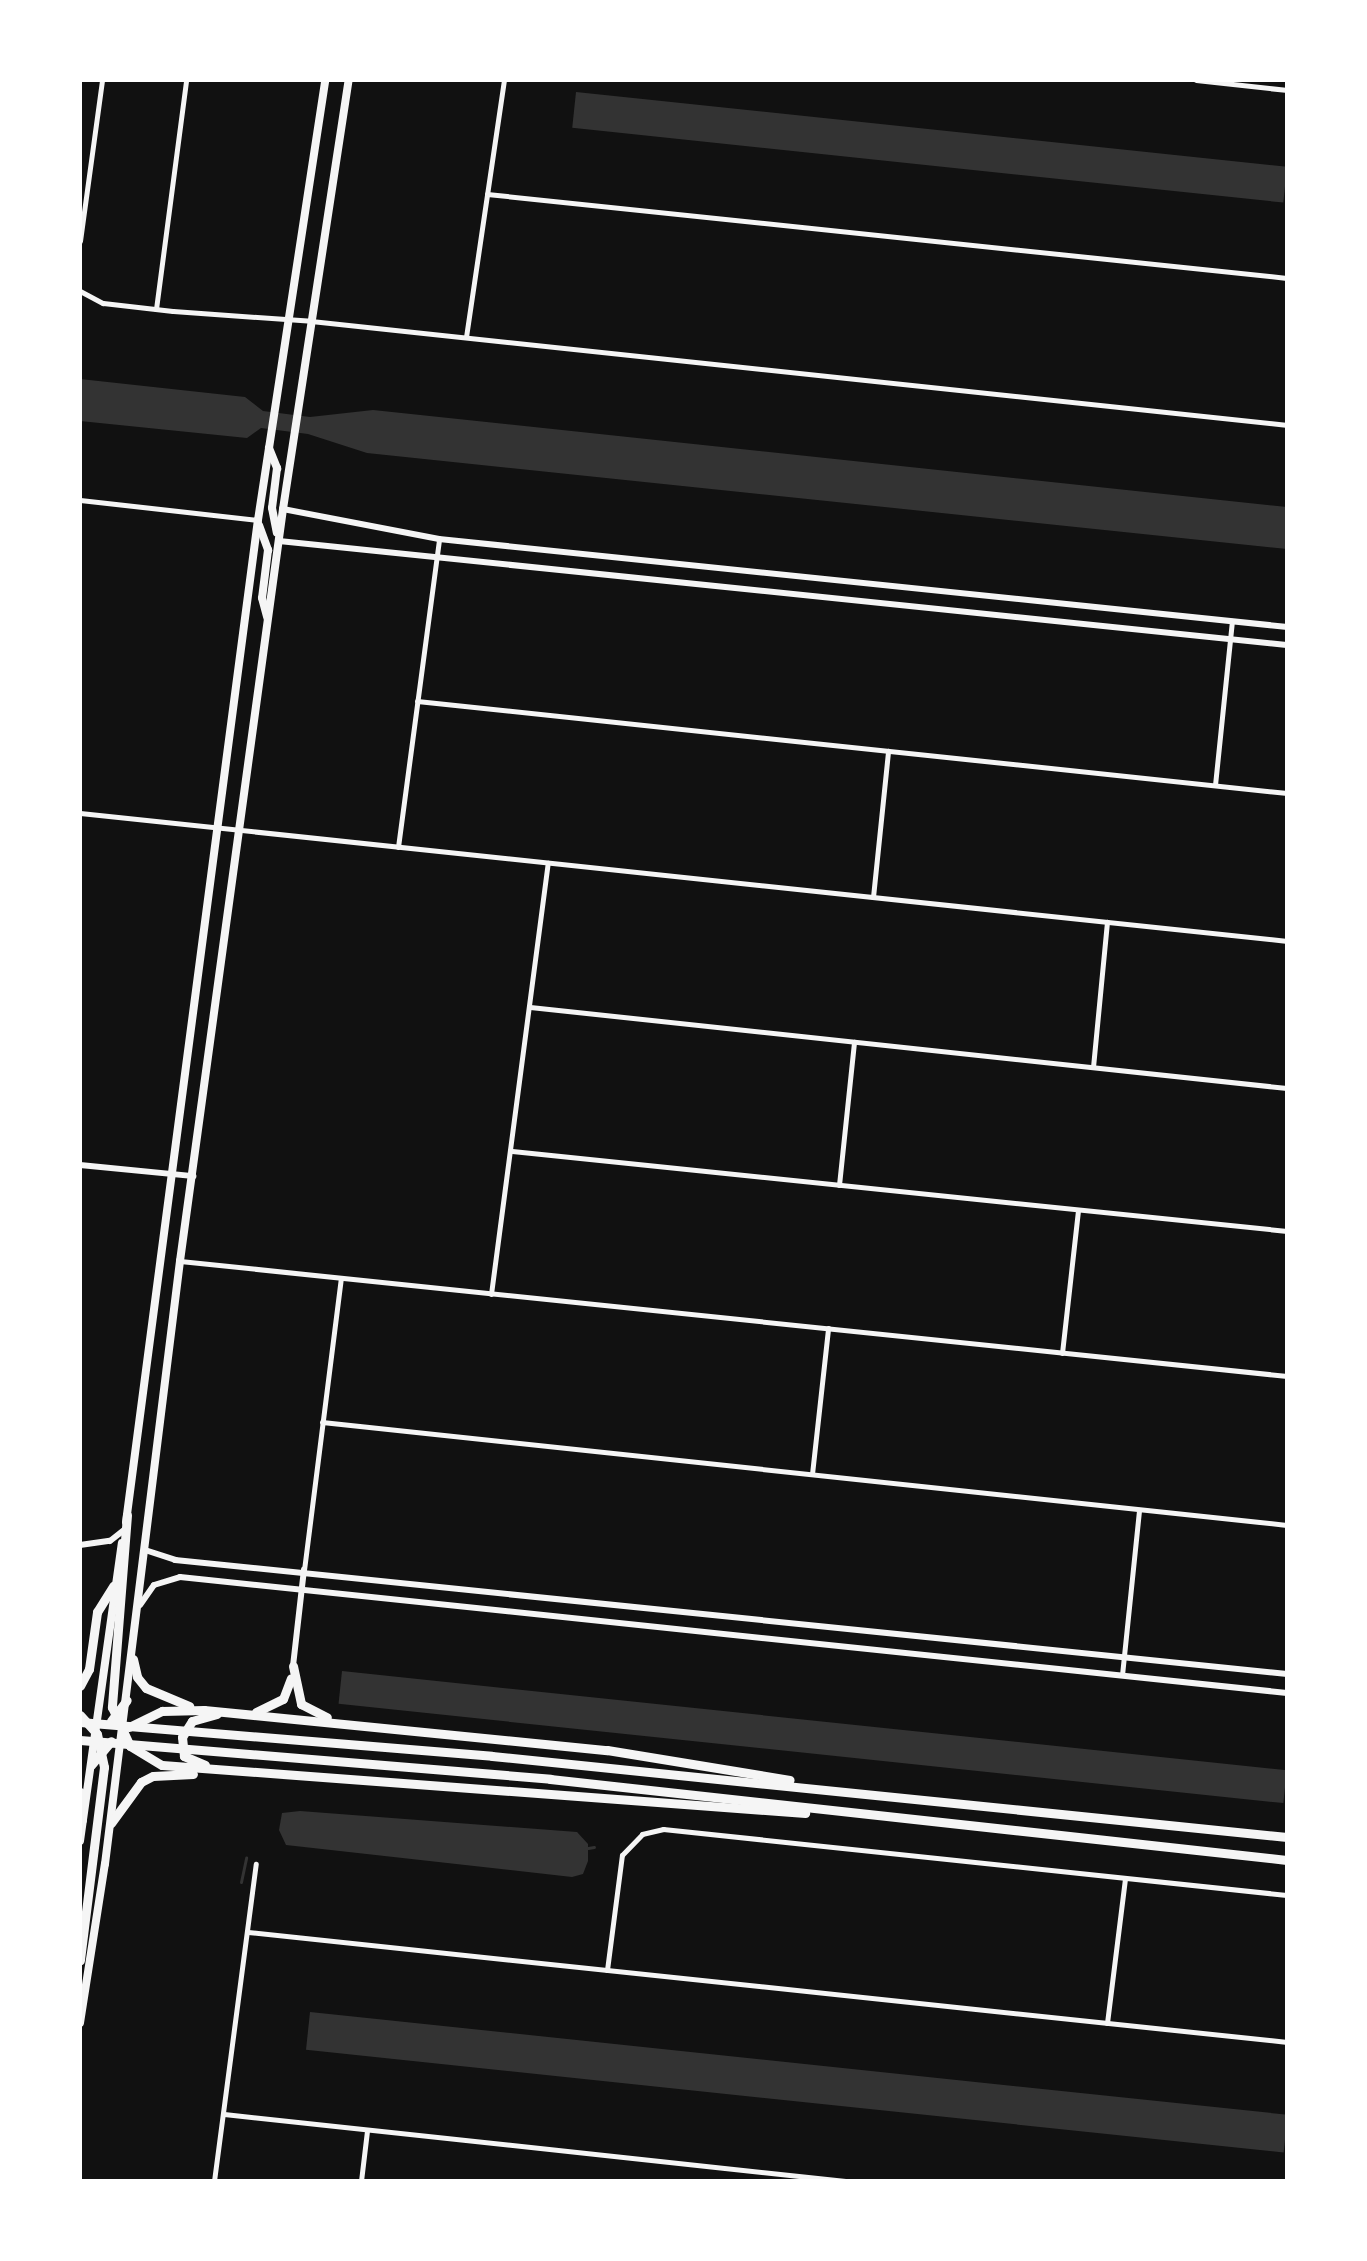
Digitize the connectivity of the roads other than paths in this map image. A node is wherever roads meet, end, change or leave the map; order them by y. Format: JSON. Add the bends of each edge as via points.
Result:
{"nodes":[{"id":1,"x":102,"y":80,"type":"edge"},
{"id":2,"x":186,"y":80,"type":"edge"},
{"id":3,"x":325,"y":80,"type":"edge"},
{"id":4,"x":504,"y":80,"type":"edge"},
{"id":5,"x":1196,"y":80,"type":"edge"},
{"id":6,"x":349,"y":81,"type":"edge"},
{"id":7,"x":1287,"y":90,"type":"edge"},
{"id":8,"x":487,"y":194,"type":"junction"},
{"id":9,"x":80,"y":241,"type":"edge"},
{"id":10,"x":1287,"y":278,"type":"edge"},
{"id":11,"x":80,"y":291,"type":"edge"},
{"id":12,"x":156,"y":309,"type":"junction"},
{"id":13,"x":311,"y":321,"type":"junction"},
{"id":14,"x":287,"y":322,"type":"junction"},
{"id":15,"x":466,"y":337,"type":"junction"},
{"id":16,"x":1287,"y":425,"type":"edge"},
{"id":17,"x":269,"y":444,"type":"junction"},
{"id":18,"x":80,"y":500,"type":"edge"},
{"id":19,"x":283,"y":509,"type":"junction"},
{"id":20,"x":258,"y":520,"type":"junction"},
{"id":21,"x":439,"y":539,"type":"junction"},
{"id":22,"x":279,"y":541,"type":"junction"},
{"id":23,"x":437,"y":556,"type":"junction"},
{"id":24,"x":268,"y":621,"type":"junction"},
{"id":25,"x":1232,"y":621,"type":"junction"},
{"id":26,"x":1287,"y":627,"type":"edge"},
{"id":27,"x":1230,"y":639,"type":"junction"},
{"id":28,"x":1287,"y":645,"type":"edge"},
{"id":29,"x":417,"y":701,"type":"junction"},
{"id":30,"x":888,"y":751,"type":"junction"},
{"id":31,"x":1215,"y":785,"type":"junction"},
{"id":32,"x":1287,"y":793,"type":"edge"},
{"id":33,"x":80,"y":813,"type":"edge"},
{"id":34,"x":218,"y":828,"type":"junction"},
{"id":35,"x":239,"y":830,"type":"junction"},
{"id":36,"x":398,"y":847,"type":"junction"},
{"id":37,"x":548,"y":863,"type":"junction"},
{"id":38,"x":873,"y":897,"type":"junction"},
{"id":39,"x":1107,"y":922,"type":"junction"},
{"id":40,"x":1287,"y":941,"type":"edge"},
{"id":41,"x":530,"y":1007,"type":"junction"},
{"id":42,"x":854,"y":1042,"type":"junction"},
{"id":43,"x":1093,"y":1067,"type":"junction"},
{"id":44,"x":1287,"y":1088,"type":"edge"},
{"id":45,"x":512,"y":1151,"type":"junction"},
{"id":46,"x":80,"y":1165,"type":"edge"},
{"id":47,"x":171,"y":1174,"type":"junction"},
{"id":48,"x":193,"y":1176,"type":"junction"},
{"id":49,"x":839,"y":1185,"type":"junction"},
{"id":50,"x":1078,"y":1210,"type":"junction"},
{"id":51,"x":1287,"y":1231,"type":"edge"},
{"id":52,"x":180,"y":1261,"type":"junction"},
{"id":53,"x":341,"y":1278,"type":"junction"},
{"id":54,"x":491,"y":1294,"type":"junction"},
{"id":55,"x":828,"y":1328,"type":"junction"},
{"id":56,"x":1062,"y":1353,"type":"junction"},
{"id":57,"x":1287,"y":1376,"type":"edge"},
{"id":58,"x":322,"y":1422,"type":"junction"},
{"id":59,"x":812,"y":1474,"type":"junction"},
{"id":60,"x":1139,"y":1510,"type":"junction"},
{"id":61,"x":127,"y":1515,"type":"junction"},
{"id":62,"x":1287,"y":1525,"type":"edge"},
{"id":63,"x":124,"y":1530,"type":"junction"},
{"id":64,"x":80,"y":1545,"type":"edge"},
{"id":65,"x":145,"y":1550,"type":"junction"},
{"id":66,"x":304,"y":1570,"type":"junction"},
{"id":67,"x":113,"y":1586,"type":"junction"},
{"id":68,"x":302,"y":1587,"type":"junction"},
{"id":69,"x":140,"y":1605,"type":"junction"},
{"id":70,"x":675,"y":1609,"type":"junction"},
{"id":71,"x":673,"y":1627,"type":"junction"},
{"id":72,"x":1124,"y":1657,"type":"junction"},
{"id":73,"x":133,"y":1659,"type":"junction"},
{"id":74,"x":293,"y":1666,"type":"junction"},
{"id":75,"x":1287,"y":1674,"type":"edge"},
{"id":76,"x":1122,"y":1675,"type":"junction"},
{"id":77,"x":80,"y":1686,"type":"edge"},
{"id":78,"x":1287,"y":1693,"type":"edge"},
{"id":79,"x":127,"y":1700,"type":"junction"},
{"id":80,"x":204,"y":1710,"type":"junction"},
{"id":81,"x":228,"y":1712,"type":"junction"},
{"id":82,"x":251,"y":1714,"type":"junction"},
{"id":83,"x":80,"y":1715,"type":"edge"},
{"id":84,"x":114,"y":1718,"type":"junction"},
{"id":85,"x":80,"y":1722,"type":"edge"},
{"id":86,"x":342,"y":1723,"type":"junction"},
{"id":87,"x":95,"y":1733,"type":"junction"},
{"id":88,"x":122,"y":1733,"type":"junction"},
{"id":89,"x":80,"y":1743,"type":"edge"},
{"id":90,"x":101,"y":1750,"type":"junction"},
{"id":91,"x":91,"y":1765,"type":"junction"},
{"id":92,"x":239,"y":1773,"type":"junction"},
{"id":93,"x":840,"y":1789,"type":"junction"},
{"id":94,"x":80,"y":1792,"type":"edge"},
{"id":95,"x":897,"y":1818,"type":"junction"},
{"id":96,"x":82,"y":1820,"type":"junction"},
{"id":97,"x":111,"y":1823,"type":"junction"},
{"id":98,"x":1287,"y":1837,"type":"edge"},
{"id":99,"x":80,"y":1841,"type":"edge"},
{"id":100,"x":1287,"y":1860,"type":"edge"},
{"id":101,"x":256,"y":1864,"type":"dead end"},
{"id":102,"x":1125,"y":1879,"type":"junction"},
{"id":103,"x":1287,"y":1895,"type":"edge"},
{"id":104,"x":248,"y":1932,"type":"junction"},
{"id":105,"x":80,"y":1961,"type":"edge"},
{"id":106,"x":607,"y":1970,"type":"junction"},
{"id":107,"x":80,"y":2023,"type":"edge"},
{"id":108,"x":1107,"y":2023,"type":"junction"},
{"id":109,"x":1287,"y":2042,"type":"edge"},
{"id":110,"x":224,"y":2114,"type":"junction"},
{"id":111,"x":367,"y":2131,"type":"junction"},
{"id":112,"x":214,"y":2181,"type":"edge"},
{"id":113,"x":361,"y":2181,"type":"edge"},
{"id":114,"x":845,"y":2181,"type":"edge"}],
"edges":[{"from":1,"to":9,"type":"street"},
{"from":2,"to":12,"type":"street"},
{"from":3,"to":14,"type":"main road"},
{"from":4,"to":8,"type":"street"},
{"from":5,"to":7,"type":"street"},
{"from":6,"to":13,"type":"main road"},
{"from":8,"to":10,"type":"street"},
{"from":8,"to":15,"type":"street"},
{"from":11,"to":12,"type":"street","via":[[103,303]]},
{"from":12,"to":14,"type":"street"},
{"from":13,"to":14,"type":"street"},
{"from":13,"to":15,"type":"street"},
{"from":13,"to":19,"type":"main road"},
{"from":14,"to":17,"type":"main road"},
{"from":15,"to":16,"type":"street"},
{"from":17,"to":20,"type":"main road"},
{"from":17,"to":22,"type":"main road","via":[[277,468],[272,508]]},
{"from":18,"to":20,"type":"street"},
{"from":19,"to":21,"type":"street"},
{"from":19,"to":22,"type":"main road"},
{"from":20,"to":24,"type":"main road","via":[[268,550],[262,598]]},
{"from":20,"to":34,"type":"main road"},
{"from":21,"to":23,"type":"street"},
{"from":21,"to":25,"type":"street"},
{"from":22,"to":23,"type":"street"},
{"from":22,"to":24,"type":"main road"},
{"from":23,"to":27,"type":"street"},
{"from":23,"to":29,"type":"street"},
{"from":24,"to":35,"type":"main road"},
{"from":25,"to":26,"type":"street"},
{"from":25,"to":27,"type":"street"},
{"from":27,"to":28,"type":"street"},
{"from":27,"to":31,"type":"street"},
{"from":29,"to":30,"type":"street"},
{"from":29,"to":36,"type":"street"},
{"from":30,"to":31,"type":"street"},
{"from":30,"to":38,"type":"street"},
{"from":31,"to":32,"type":"street"},
{"from":33,"to":34,"type":"street"},
{"from":34,"to":35,"type":"street"},
{"from":34,"to":47,"type":"main road"},
{"from":35,"to":36,"type":"street"},
{"from":35,"to":48,"type":"main road"},
{"from":36,"to":37,"type":"street"},
{"from":37,"to":38,"type":"street"},
{"from":37,"to":41,"type":"street"},
{"from":38,"to":39,"type":"street"},
{"from":39,"to":40,"type":"street"},
{"from":39,"to":43,"type":"street"},
{"from":41,"to":42,"type":"street"},
{"from":41,"to":45,"type":"street"},
{"from":42,"to":43,"type":"street"},
{"from":42,"to":49,"type":"street"},
{"from":43,"to":44,"type":"street"},
{"from":45,"to":49,"type":"street"},
{"from":45,"to":54,"type":"street"},
{"from":46,"to":47,"type":"street"},
{"from":47,"to":48,"type":"street"},
{"from":47,"to":61,"type":"main road"},
{"from":48,"to":52,"type":"main road"},
{"from":49,"to":50,"type":"street"},
{"from":50,"to":51,"type":"street"},
{"from":50,"to":56,"type":"street"},
{"from":52,"to":53,"type":"street"},
{"from":52,"to":65,"type":"main road"},
{"from":53,"to":54,"type":"street"},
{"from":53,"to":58,"type":"street"},
{"from":54,"to":55,"type":"street"},
{"from":55,"to":56,"type":"street"},
{"from":55,"to":59,"type":"street"},
{"from":56,"to":57,"type":"street"},
{"from":58,"to":59,"type":"street"},
{"from":58,"to":66,"type":"street"},
{"from":59,"to":60,"type":"street"},
{"from":60,"to":62,"type":"street"},
{"from":60,"to":72,"type":"street"},
{"from":61,"to":63,"type":"main road"},
{"from":61,"to":84,"type":"highway"},
{"from":63,"to":64,"type":"street","via":[[110,1541]]},
{"from":63,"to":67,"type":"main road"},
{"from":65,"to":66,"type":"street","via":[[175,1560]]},
{"from":65,"to":69,"type":"main road"},
{"from":66,"to":68,"type":"street"},
{"from":66,"to":70,"type":"street"},
{"from":67,"to":77,"type":"highway","via":[[97,1612],[89,1669]]},
{"from":67,"to":87,"type":"main road"},
{"from":68,"to":69,"type":"street","via":[[173,1577],[154,1585]]},
{"from":68,"to":71,"type":"street"},
{"from":68,"to":74,"type":"street"},
{"from":69,"to":73,"type":"main road"},
{"from":70,"to":71,"type":"street"},
{"from":70,"to":72,"type":"street"},
{"from":71,"to":76,"type":"street"},
{"from":72,"to":75,"type":"street"},
{"from":72,"to":76,"type":"street"},
{"from":73,"to":79,"type":"main road"},
{"from":73,"to":80,"type":"highway","via":[[137,1677],[151,1692]]},
{"from":74,"to":82,"type":"highway","via":[[283,1699]]},
{"from":74,"to":86,"type":"highway","via":[[301,1704]]},
{"from":76,"to":78,"type":"street"},
{"from":79,"to":84,"type":"highway"},
{"from":79,"to":88,"type":"main road"},
{"from":80,"to":81,"type":"highway"},
{"from":80,"to":88,"type":"highway","via":[[162,1711]]},
{"from":81,"to":82,"type":"highway"},
{"from":81,"to":92,"type":"highway","via":[[189,1723],[182,1751],[189,1761]]},
{"from":82,"to":86,"type":"highway"},
{"from":83,"to":87,"type":"highway"},
{"from":84,"to":87,"type":"highway"},
{"from":84,"to":88,"type":"highway"},
{"from":85,"to":93,"type":"highway"},
{"from":86,"to":93,"type":"highway","via":[[607,1750]]},
{"from":87,"to":89,"type":"highway"},
{"from":87,"to":90,"type":"highway"},
{"from":87,"to":91,"type":"main road"},
{"from":88,"to":90,"type":"highway"},
{"from":88,"to":92,"type":"highway","via":[[138,1752],[162,1765]]},
{"from":88,"to":97,"type":"main road"},
{"from":89,"to":95,"type":"highway","via":[[550,1779]]},
{"from":90,"to":91,"type":"highway"},
{"from":90,"to":105,"type":"highway","via":[[104,1778]]},
{"from":91,"to":96,"type":"main road"},
{"from":92,"to":95,"type":"highway"},
{"from":92,"to":97,"type":"highway","via":[[153,1776],[131,1790]]},
{"from":93,"to":98,"type":"highway"},
{"from":94,"to":96,"type":"highway"},
{"from":95,"to":100,"type":"highway"},
{"from":96,"to":99,"type":"main road"},
{"from":97,"to":107,"type":"main road"},
{"from":101,"to":104,"type":"street"},
{"from":102,"to":103,"type":"street"},
{"from":102,"to":106,"type":"street","via":[[663,1829],[642,1834],[619,1863]]},
{"from":102,"to":108,"type":"street"},
{"from":104,"to":106,"type":"street"},
{"from":104,"to":110,"type":"street"},
{"from":106,"to":108,"type":"street"},
{"from":108,"to":109,"type":"street"},
{"from":110,"to":111,"type":"street"},
{"from":110,"to":112,"type":"street"},
{"from":111,"to":113,"type":"street"},
{"from":111,"to":114,"type":"street"}]}
